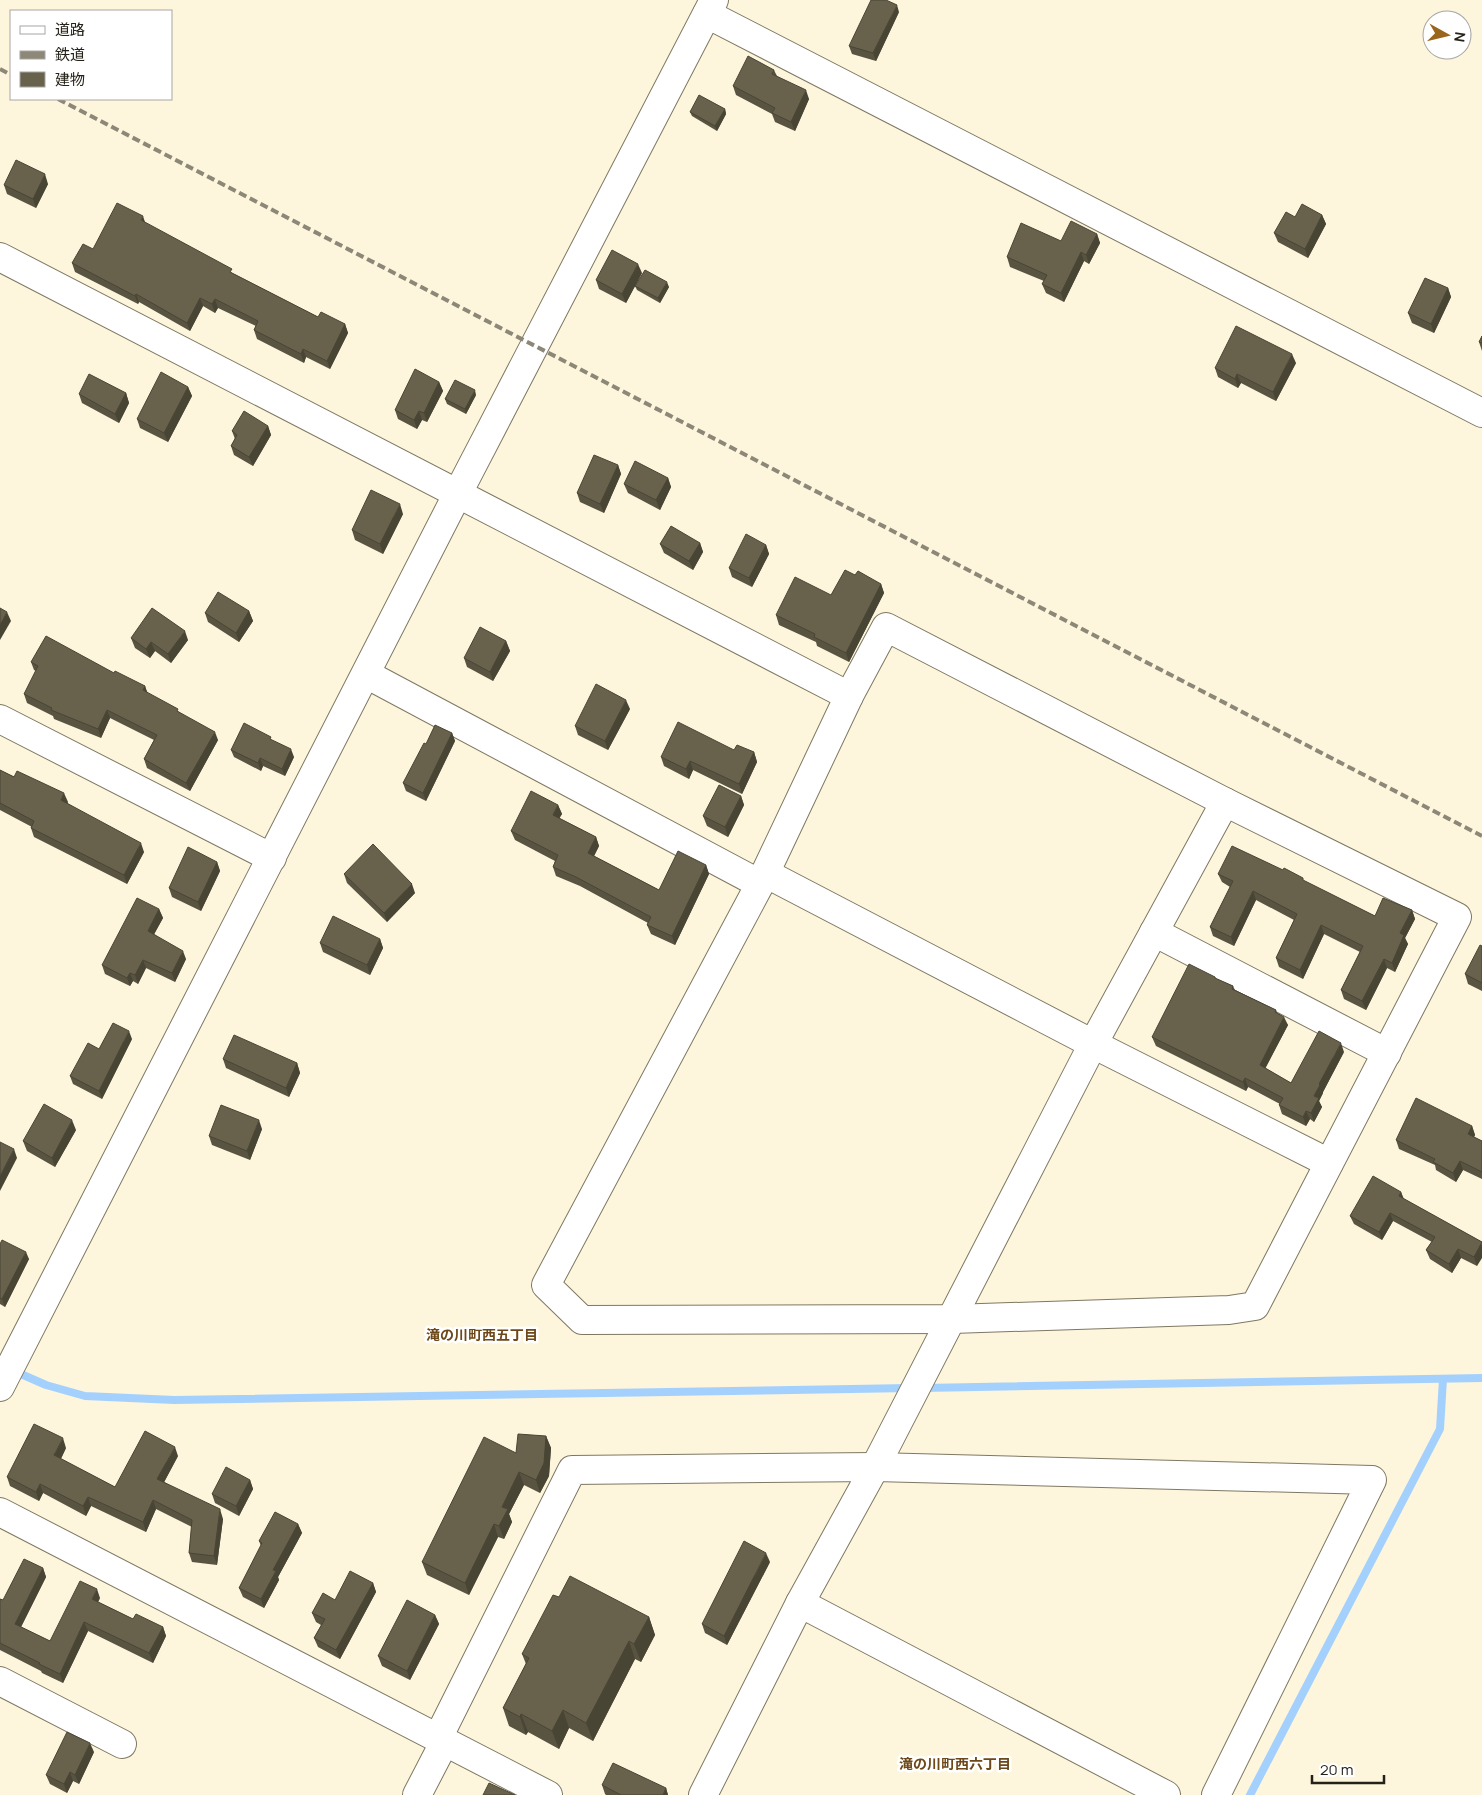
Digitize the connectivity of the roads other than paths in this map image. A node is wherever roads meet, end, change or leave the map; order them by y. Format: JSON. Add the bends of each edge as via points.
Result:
{"nodes":[{"id":1,"x":711,"y":7,"type":"edge"},
{"id":2,"x":0,"y":257,"type":"edge"},
{"id":3,"x":1482,"y":413,"type":"edge"},
{"id":4,"x":458,"y":493,"type":"junction"},
{"id":5,"x":366,"y":674,"type":"junction"},
{"id":6,"x":849,"y":696,"type":"junction"},
{"id":7,"x":0,"y":719,"type":"edge"},
{"id":8,"x":1225,"y":802,"type":"junction"},
{"id":9,"x":272,"y":858,"type":"junction"},
{"id":10,"x":763,"y":878,"type":"junction"},
{"id":11,"x":1154,"y":932,"type":"junction"},
{"id":12,"x":1093,"y":1044,"type":"junction"},
{"id":13,"x":1387,"y":1053,"type":"junction"},
{"id":14,"x":1329,"y":1162,"type":"junction"},
{"id":15,"x":952,"y":1319,"type":"junction"},
{"id":16,"x":0,"y":1387,"type":"edge"},
{"id":17,"x":875,"y":1467,"type":"junction"},
{"id":18,"x":0,"y":1512,"type":"edge"},
{"id":19,"x":800,"y":1603,"type":"junction"},
{"id":20,"x":0,"y":1681,"type":"edge"},
{"id":21,"x":442,"y":1740,"type":"junction"},
{"id":22,"x":122,"y":1744,"type":"dead end"},
{"id":23,"x":417,"y":1795,"type":"edge"},
{"id":24,"x":548,"y":1795,"type":"edge"},
{"id":25,"x":703,"y":1795,"type":"edge"},
{"id":26,"x":1166,"y":1795,"type":"edge"},
{"id":27,"x":1216,"y":1795,"type":"edge"}],
"edges":[{"from":1,"to":3,"type":"street"},
{"from":1,"to":4,"type":"street"},
{"from":2,"to":4,"type":"street"},
{"from":4,"to":5,"type":"street"},
{"from":4,"to":6,"type":"street"},
{"from":5,"to":9,"type":"street"},
{"from":5,"to":10,"type":"street"},
{"from":6,"to":8,"type":"street","via":[[886,627]]},
{"from":6,"to":10,"type":"street"},
{"from":7,"to":9,"type":"street"},
{"from":8,"to":11,"type":"street"},
{"from":8,"to":13,"type":"street","via":[[1458,917]]},
{"from":9,"to":16,"type":"street"},
{"from":10,"to":12,"type":"street"},
{"from":10,"to":15,"type":"street","via":[[546,1285],[582,1320]]},
{"from":11,"to":12,"type":"street"},
{"from":11,"to":13,"type":"street"},
{"from":12,"to":14,"type":"street"},
{"from":12,"to":15,"type":"street"},
{"from":13,"to":14,"type":"street"},
{"from":14,"to":15,"type":"street","via":[[1255,1306],[1229,1310]]},
{"from":15,"to":17,"type":"street"},
{"from":17,"to":19,"type":"street"},
{"from":17,"to":21,"type":"street","via":[[572,1470]]},
{"from":17,"to":27,"type":"street","via":[[1372,1480]]},
{"from":18,"to":21,"type":"street"},
{"from":19,"to":25,"type":"street"},
{"from":19,"to":26,"type":"street"},
{"from":20,"to":22,"type":"street"},
{"from":21,"to":23,"type":"street"},
{"from":21,"to":24,"type":"street"}]}
